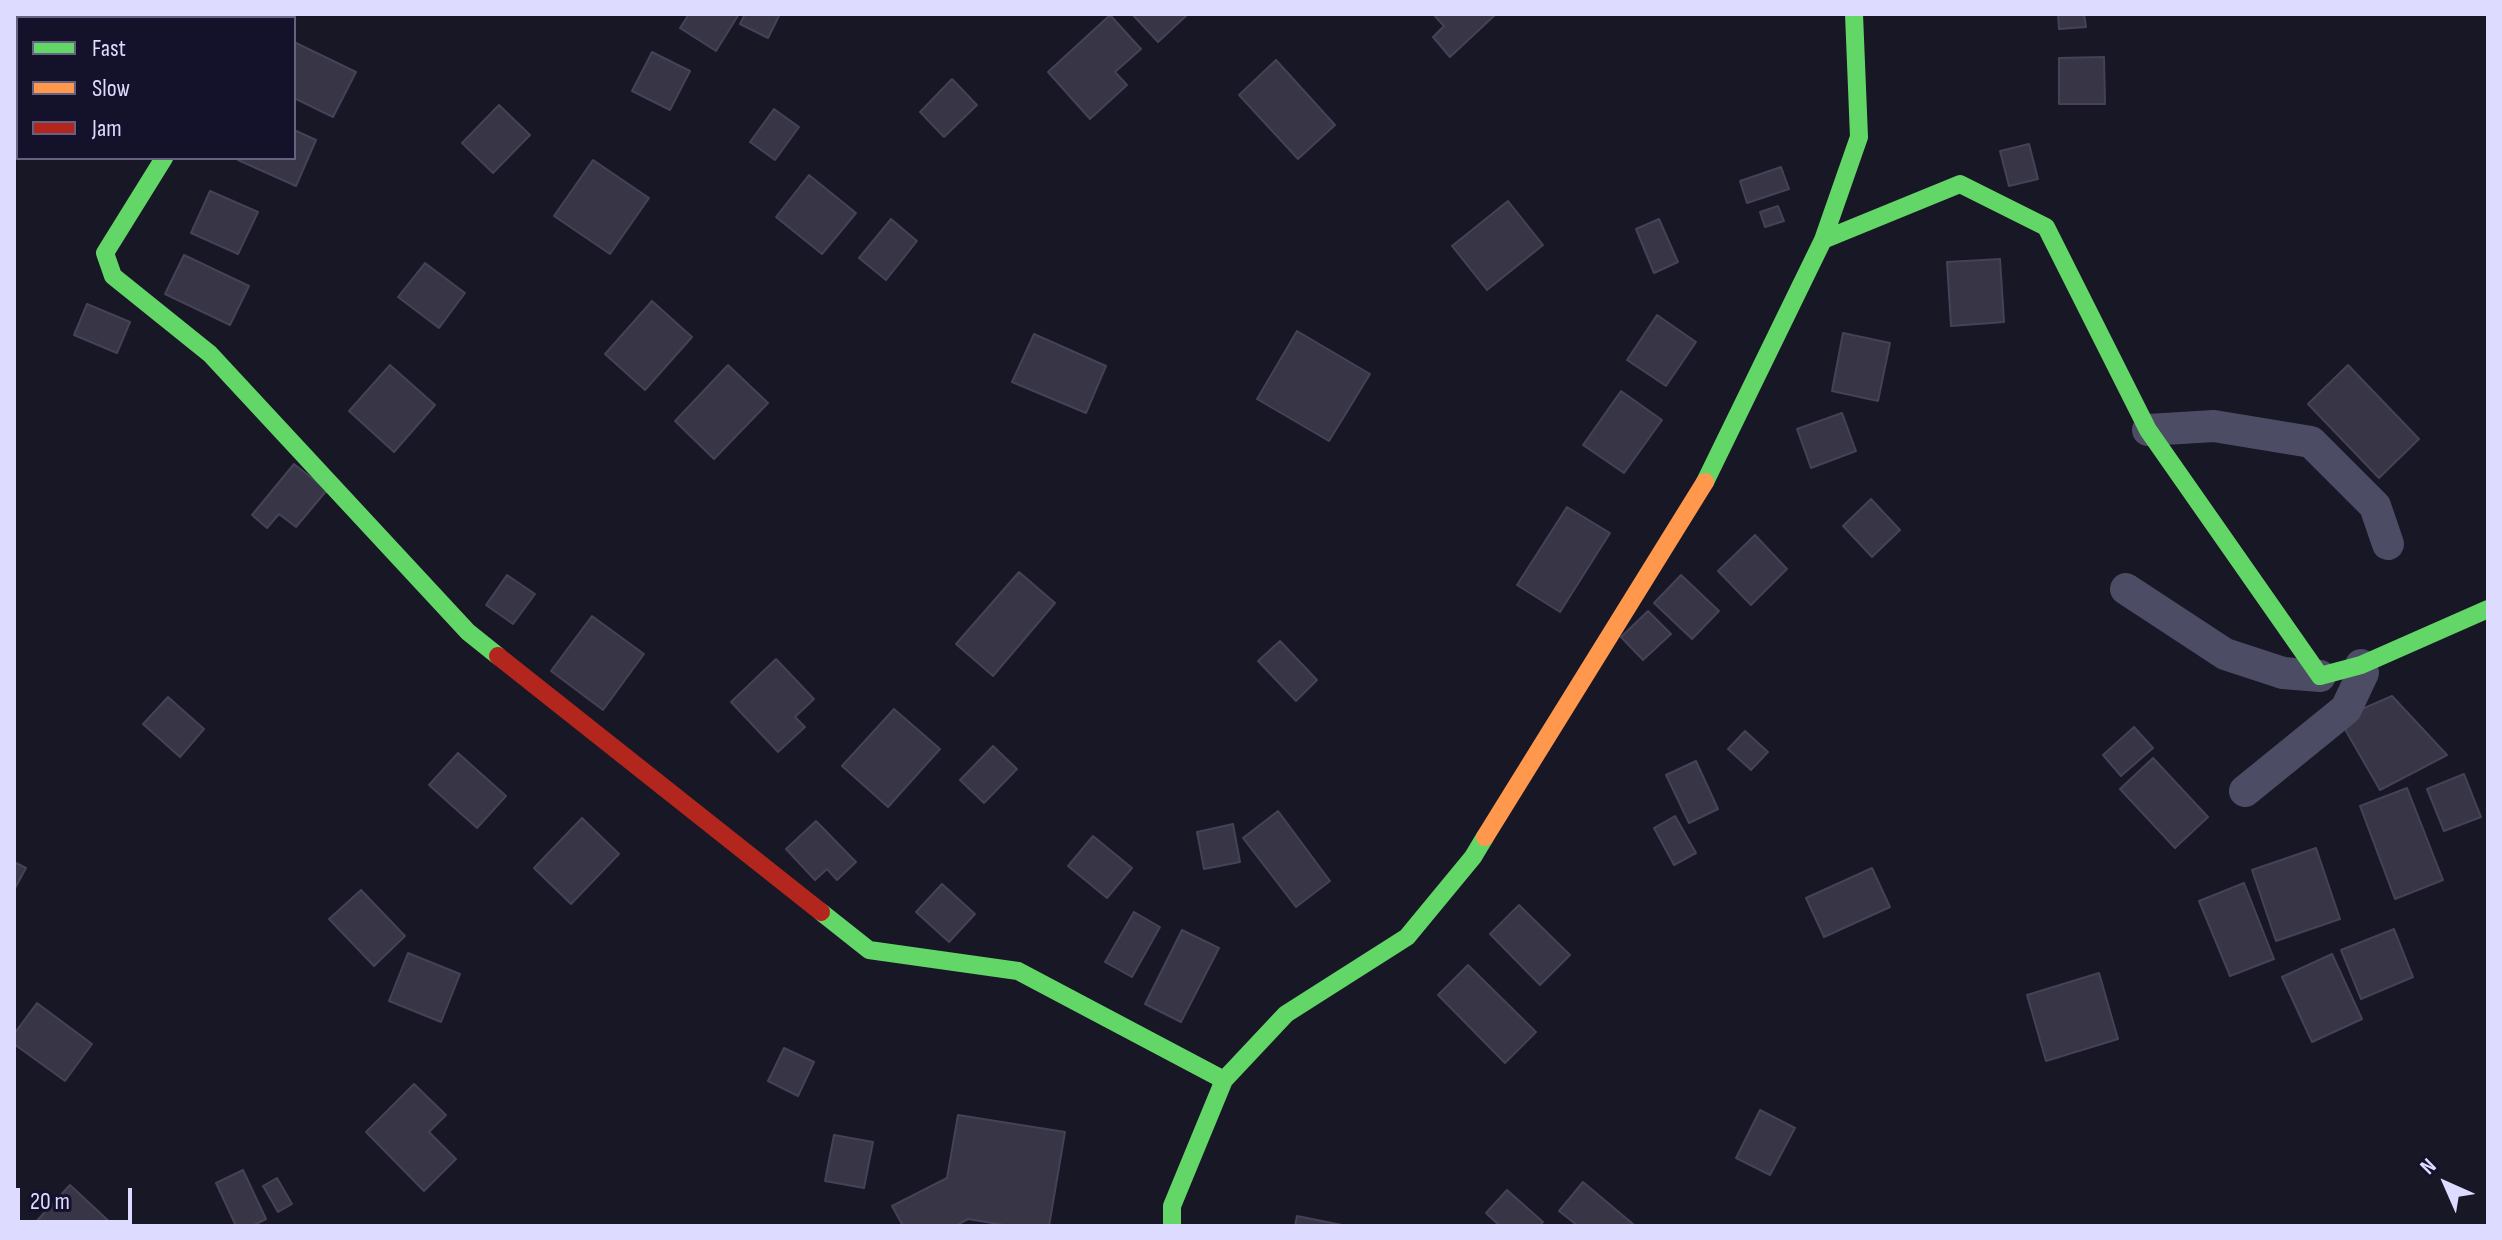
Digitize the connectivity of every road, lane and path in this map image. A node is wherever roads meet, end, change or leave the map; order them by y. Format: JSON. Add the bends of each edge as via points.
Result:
{"nodes":[{"id":1,"x":1854,"y":14,"type":"edge"},
{"id":2,"x":163,"y":160,"type":"edge"},
{"id":3,"x":1823,"y":240,"type":"junction"},
{"id":4,"x":2148,"y":430,"type":"junction"},
{"id":5,"x":2388,"y":544,"type":"dead end"},
{"id":6,"x":2126,"y":589,"type":"dead end"},
{"id":7,"x":2488,"y":609,"type":"edge"},
{"id":8,"x":2361,"y":665,"type":"junction"},
{"id":9,"x":2320,"y":676,"type":"junction"},
{"id":10,"x":2245,"y":791,"type":"dead end"},
{"id":11,"x":1224,"y":1080,"type":"junction"},
{"id":12,"x":1172,"y":1226,"type":"edge"}],
"edges":[{"from":1,"to":3,"type":"street","via":[[1859,137]]},
{"from":2,"to":11,"type":"street","via":[[105,253],[113,276],[210,354],[468,632],[869,950],[1018,971]]},
{"from":3,"to":4,"type":"street","via":[[1960,184],[2046,227]]},
{"from":3,"to":11,"type":"street","via":[[1703,486],[1473,857],[1407,937],[1286,1014]]},
{"from":4,"to":5,"type":"street","via":[[2214,426],[2311,442],[2375,506]]},
{"from":4,"to":9,"type":"street"},
{"from":6,"to":9,"type":"street","via":[[2225,654],[2283,673]]},
{"from":7,"to":8,"type":"street"},
{"from":8,"to":9,"type":"street"},
{"from":8,"to":10,"type":"street","via":[[2363,673],[2346,709]]},
{"from":11,"to":12,"type":"street","via":[[1172,1206]]}]}
